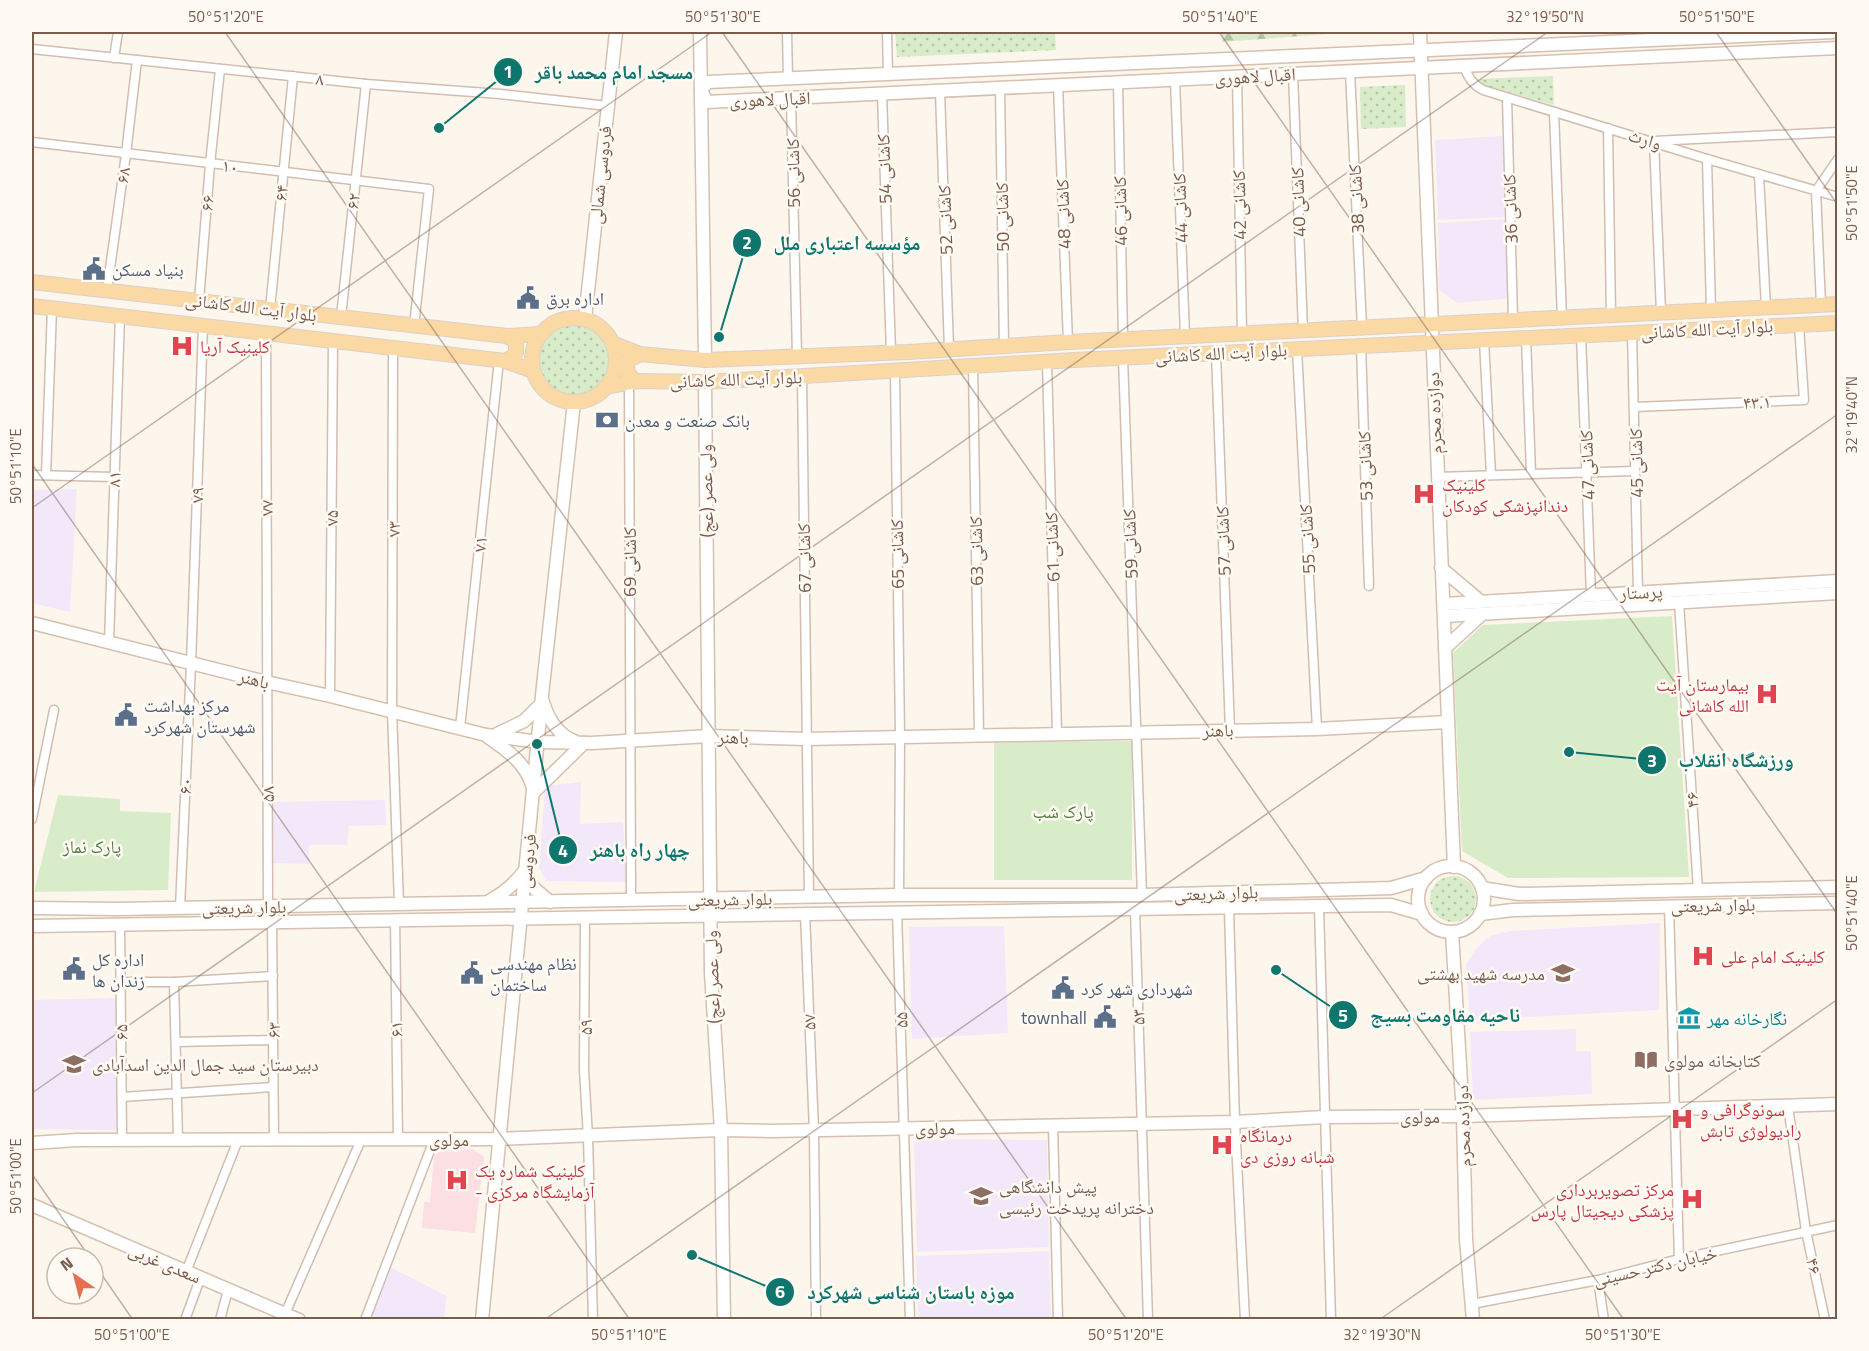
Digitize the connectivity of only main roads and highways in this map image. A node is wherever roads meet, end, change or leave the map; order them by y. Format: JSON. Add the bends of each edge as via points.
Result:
{"nodes":[{"id":1,"x":616,"y":32,"type":"edge"},
{"id":2,"x":700,"y":32,"type":"edge"},
{"id":3,"x":1420,"y":32,"type":"edge"},
{"id":4,"x":1808,"y":32,"type":"edge"},
{"id":5,"x":1833,"y":32,"type":"edge"},
{"id":6,"x":1690,"y":35,"type":"edge"},
{"id":7,"x":1608,"y":42,"type":"junction"},
{"id":8,"x":1493,"y":47,"type":"junction"},
{"id":9,"x":1838,"y":48,"type":"edge"},
{"id":10,"x":1421,"y":50,"type":"junction"},
{"id":11,"x":1609,"y":59,"type":"junction"},
{"id":12,"x":1133,"y":63,"type":"junction"},
{"id":13,"x":1494,"y":64,"type":"junction"},
{"id":14,"x":1422,"y":68,"type":"junction"},
{"id":15,"x":1134,"y":82,"type":"junction"},
{"id":16,"x":701,"y":89,"type":"junction"},
{"id":17,"x":32,"y":282,"type":"edge"},
{"id":18,"x":32,"y":289,"type":"edge"},
{"id":19,"x":163,"y":297,"type":"junction"},
{"id":20,"x":32,"y":299,"type":"edge"},
{"id":21,"x":1838,"y":304,"type":"edge"},
{"id":22,"x":32,"y":306,"type":"edge"},
{"id":23,"x":1781,"y":307,"type":"junction"},
{"id":24,"x":585,"y":320,"type":"junction"},
{"id":25,"x":161,"y":321,"type":"junction"},
{"id":26,"x":1838,"y":323,"type":"edge"},
{"id":27,"x":1431,"y":324,"type":"junction"},
{"id":28,"x":1781,"y":326,"type":"junction"},
{"id":29,"x":541,"y":333,"type":"junction"},
{"id":30,"x":507,"y":336,"type":"junction"},
{"id":31,"x":612,"y":343,"type":"junction"},
{"id":32,"x":1432,"y":343,"type":"junction"},
{"id":33,"x":639,"y":354,"type":"junction"},
{"id":34,"x":502,"y":360,"type":"junction"},
{"id":35,"x":705,"y":360,"type":"junction"},
{"id":36,"x":533,"y":370,"type":"junction"},
{"id":37,"x":633,"y":382,"type":"junction"},
{"id":38,"x":705,"y":382,"type":"junction"},
{"id":39,"x":606,"y":387,"type":"junction"},
{"id":40,"x":574,"y":402,"type":"junction"},
{"id":41,"x":1441,"y":568,"type":"junction"},
{"id":42,"x":1838,"y":581,"type":"edge"},
{"id":43,"x":1838,"y":593,"type":"edge"},
{"id":44,"x":1481,"y":608,"type":"junction"},
{"id":45,"x":1444,"y":610,"type":"junction"},
{"id":46,"x":32,"y":623,"type":"edge"},
{"id":47,"x":1445,"y":648,"type":"junction"},
{"id":48,"x":543,"y":700,"type":"junction"},
{"id":49,"x":1448,"y":722,"type":"junction"},
{"id":50,"x":486,"y":734,"type":"junction"},
{"id":51,"x":709,"y":736,"type":"junction"},
{"id":52,"x":539,"y":742,"type":"junction"},
{"id":53,"x":584,"y":743,"type":"junction"},
{"id":54,"x":534,"y":792,"type":"junction"},
{"id":55,"x":1454,"y":867,"type":"junction"},
{"id":56,"x":526,"y":873,"type":"junction"},
{"id":57,"x":1426,"y":878,"type":"junction"},
{"id":58,"x":1838,"y":887,"type":"edge"},
{"id":59,"x":1482,"y":888,"type":"junction"},
{"id":60,"x":1142,"y":895,"type":"junction"},
{"id":61,"x":710,"y":899,"type":"junction"},
{"id":62,"x":523,"y":902,"type":"junction"},
{"id":63,"x":550,"y":902,"type":"junction"},
{"id":64,"x":487,"y":903,"type":"junction"},
{"id":65,"x":1838,"y":903,"type":"edge"},
{"id":66,"x":32,"y":908,"type":"edge"},
{"id":67,"x":1135,"y":909,"type":"junction"},
{"id":68,"x":710,"y":914,"type":"junction"},
{"id":69,"x":1422,"y":914,"type":"junction"},
{"id":70,"x":1480,"y":914,"type":"junction"},
{"id":71,"x":521,"y":918,"type":"junction"},
{"id":72,"x":32,"y":926,"type":"edge"},
{"id":73,"x":1452,"y":932,"type":"junction"},
{"id":74,"x":1838,"y":1104,"type":"edge"},
{"id":75,"x":1463,"y":1116,"type":"junction"},
{"id":76,"x":721,"y":1130,"type":"junction"},
{"id":77,"x":498,"y":1139,"type":"junction"},
{"id":78,"x":32,"y":1143,"type":"edge"},
{"id":79,"x":32,"y":1205,"type":"edge"},
{"id":80,"x":299,"y":1320,"type":"edge"},
{"id":81,"x":482,"y":1320,"type":"edge"},
{"id":82,"x":724,"y":1320,"type":"edge"},
{"id":83,"x":1473,"y":1320,"type":"edge"}],
"edges":[{"from":1,"to":24,"type":"main road","name":"فردوسی شمالی"},
{"from":2,"to":16,"type":"main road"},
{"from":3,"to":10,"type":"main road","name":"دوازده محرم"},
{"from":4,"to":5,"type":"main road","name":"اقبال لاهوری"},
{"from":4,"to":6,"type":"main road","name":"اقبال لاهوری"},
{"from":6,"to":7,"type":"main road","name":"اقبال لاهوری"},
{"from":7,"to":8,"type":"main road","name":"اقبال لاهوری"},
{"from":7,"to":11,"type":"main road"},
{"from":8,"to":10,"type":"main road","name":"اقبال لاهوری"},
{"from":8,"to":13,"type":"main road"},
{"from":9,"to":11,"type":"main road","name":"اقبال لاهوری"},
{"from":10,"to":12,"type":"main road","name":"اقبال لاهوری"},
{"from":10,"to":14,"type":"main road","name":"دوازده محرم"},
{"from":11,"to":13,"type":"main road","name":"اقبال لاهوری"},
{"from":12,"to":15,"type":"main road"},
{"from":12,"to":16,"type":"main road","name":"اقبال لاهوری","via":[[708,82]]},
{"from":13,"to":14,"type":"main road","name":"اقبال لاهوری"},
{"from":14,"to":15,"type":"main road","name":"اقبال لاهوری"},
{"from":14,"to":27,"type":"main road","name":"دوازده محرم"},
{"from":15,"to":16,"type":"main road","name":"اقبال لاهوری","via":[[706,102]]},
{"from":16,"to":35,"type":"main road"},
{"from":17,"to":19,"type":"main road","name":"بلوار آیت الله کاشانی"},
{"from":18,"to":19,"type":"main road","via":[[150,303]]},
{"from":19,"to":30,"type":"main road","name":"بلوار آیت الله کاشانی"},
{"from":20,"to":25,"type":"main road","via":[[149,312]]},
{"from":21,"to":23,"type":"main road","name":"بلوار آیت الله کاشانی"},
{"from":22,"to":25,"type":"main road","name":"بلوار آیت الله کاشانی"},
{"from":23,"to":27,"type":"main road","name":"بلوار آیت الله کاشانی"},
{"from":23,"to":28,"type":"main road"},
{"from":24,"to":29,"type":"main road","via":[[562,320]]},
{"from":24,"to":31,"type":"main road","via":[[601,328]]},
{"from":25,"to":34,"type":"main road","name":"بلوار آیت الله کاشانی"},
{"from":26,"to":28,"type":"main road","name":"بلوار آیت الله کاشانی"},
{"from":27,"to":32,"type":"main road","name":"دوازده محرم"},
{"from":27,"to":35,"type":"main road","name":"بلوار آیت الله کاشانی"},
{"from":28,"to":32,"type":"main road","name":"بلوار آیت الله کاشانی"},
{"from":29,"to":30,"type":"main road","name":"بلوار آیت الله کاشانی"},
{"from":29,"to":36,"type":"main road","via":[[533,349]]},
{"from":30,"to":34,"type":"main road","via":[[517,347],[514,356]]},
{"from":31,"to":33,"type":"main road","name":"بلوار آیت الله کاشانی"},
{"from":31,"to":39,"type":"main road","via":[[616,366]]},
{"from":32,"to":38,"type":"main road","name":"بلوار آیت الله کاشانی"},
{"from":32,"to":41,"type":"main road","name":"دوازده محرم"},
{"from":33,"to":35,"type":"main road","name":"بلوار آیت الله کاشانی"},
{"from":33,"to":37,"type":"main road","via":[[629,360],[627,369]]},
{"from":34,"to":36,"type":"main road","name":"بلوار آیت الله کاشانی"},
{"from":36,"to":40,"type":"main road","via":[[548,393]]},
{"from":37,"to":38,"type":"main road","name":"بلوار آیت الله کاشانی"},
{"from":37,"to":39,"type":"main road","name":"بلوار آیت الله کاشانی"},
{"from":38,"to":51,"type":"main road","name":"ولی عصر (عج)"},
{"from":39,"to":40,"type":"main road","via":[[594,397]]},
{"from":40,"to":48,"type":"main road","name":"فردوسی"},
{"from":41,"to":44,"type":"main road"},
{"from":41,"to":45,"type":"main road","name":"دوازده محرم"},
{"from":42,"to":44,"type":"main road","name":"پرستار","via":[[1591,595]]},
{"from":43,"to":44,"type":"main road","name":"پرستار"},
{"from":44,"to":45,"type":"main road","name":"پرستار"},
{"from":44,"to":47,"type":"main road"},
{"from":45,"to":47,"type":"main road","name":"دوازده محرم"},
{"from":46,"to":50,"type":"main road","name":"باهنر"},
{"from":47,"to":49,"type":"main road","name":"دوازده محرم"},
{"from":48,"to":50,"type":"main road","via":[[518,726]]},
{"from":48,"to":52,"type":"main road","name":"فردوسی"},
{"from":48,"to":53,"type":"main road","via":[[558,729],[567,738]]},
{"from":49,"to":51,"type":"main road","name":"باهنر","via":[[1317,729],[806,739]]},
{"from":49,"to":55,"type":"main road","name":"دوازده محرم"},
{"from":50,"to":52,"type":"main road","name":"باهنر"},
{"from":50,"to":54,"type":"main road","via":[[517,759]]},
{"from":51,"to":53,"type":"main road","name":"باهنر"},
{"from":51,"to":61,"type":"main road","name":"ولی عصر (عج)"},
{"from":52,"to":53,"type":"main road","name":"باهنر"},
{"from":52,"to":54,"type":"main road","name":"فردوسی"},
{"from":53,"to":54,"type":"main road"},
{"from":54,"to":56,"type":"main road","name":"فردوسی"},
{"from":55,"to":57,"type":"main road","via":[[1442,868]]},
{"from":55,"to":59,"type":"main road","via":[[1473,875]]},
{"from":56,"to":62,"type":"main road","name":"فردوسی"},
{"from":56,"to":63,"type":"main road","via":[[531,885]]},
{"from":56,"to":64,"type":"main road"},
{"from":57,"to":60,"type":"main road","name":"بلوار شریعتی","via":[[1391,888]]},
{"from":57,"to":69,"type":"main road","via":[[1419,896]]},
{"from":58,"to":59,"type":"main road","name":"بلوار شریعتی","via":[[1519,894]]},
{"from":59,"to":70,"type":"main road"},
{"from":60,"to":61,"type":"main road","name":"بلوار شریعتی"},
{"from":60,"to":67,"type":"main road"},
{"from":61,"to":63,"type":"main road","name":"بلوار شریعتی"},
{"from":61,"to":68,"type":"main road","name":"ولی عصر (عج)"},
{"from":62,"to":63,"type":"main road","name":"بلوار شریعتی"},
{"from":62,"to":64,"type":"main road","name":"بلوار شریعتی"},
{"from":62,"to":71,"type":"main road","name":"فردوسی"},
{"from":64,"to":66,"type":"main road","name":"بلوار شریعتی"},
{"from":65,"to":70,"type":"main road","name":"بلوار شریعتی","via":[[1513,909]]},
{"from":67,"to":68,"type":"main road","name":"بلوار شریعتی"},
{"from":67,"to":69,"type":"main road","name":"بلوار شریعتی","via":[[1391,905]]},
{"from":68,"to":71,"type":"main road","name":"بلوار شریعتی"},
{"from":68,"to":76,"type":"main road","name":"ولی عصر (عج)"},
{"from":69,"to":73,"type":"main road","via":[[1434,927]]},
{"from":70,"to":73,"type":"main road","via":[[1469,927]]},
{"from":71,"to":72,"type":"main road","name":"بلوار شریعتی"},
{"from":71,"to":77,"type":"main road","name":"فردوسی"},
{"from":73,"to":75,"type":"main road","name":"دوازده محرم"},
{"from":74,"to":75,"type":"main road","name":"مولوی"},
{"from":75,"to":76,"type":"main road","name":"مولوی"},
{"from":75,"to":83,"type":"main road","name":"دوازده محرم","via":[[1466,1239]]},
{"from":76,"to":77,"type":"main road","name":"مولوی"},
{"from":76,"to":82,"type":"main road","name":"ولی عصر (عج)"},
{"from":77,"to":78,"type":"main road","name":"مولوی"},
{"from":77,"to":81,"type":"main road","name":"فردوسی"},
{"from":79,"to":80,"type":"main road","name":"سعدی غربی"}]}
